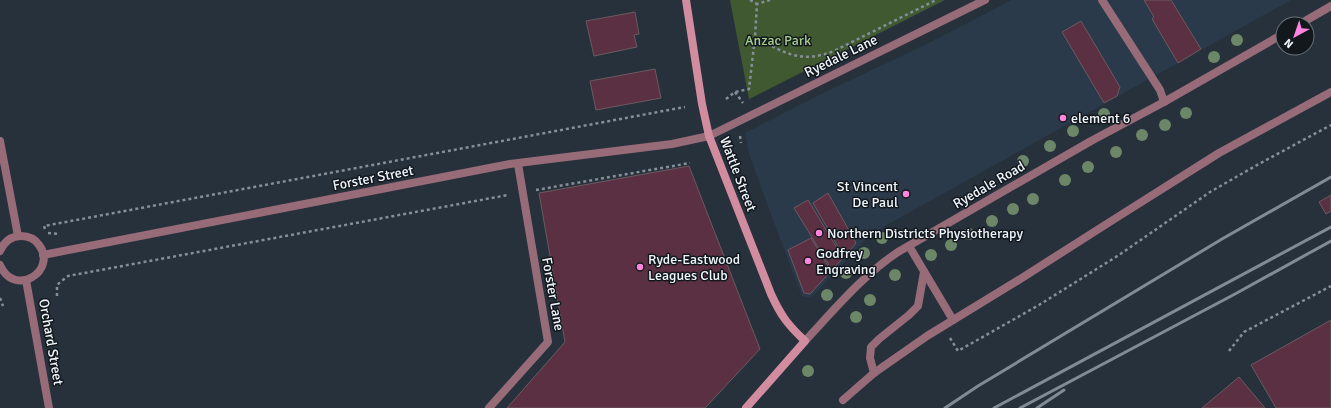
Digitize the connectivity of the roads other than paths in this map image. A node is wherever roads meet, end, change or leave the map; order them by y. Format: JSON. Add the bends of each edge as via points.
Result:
{"nodes":[{"id":1,"x":686,"y":0,"type":"edge"},
{"id":2,"x":985,"y":0,"type":"edge"},
{"id":3,"x":1102,"y":0,"type":"edge"},
{"id":4,"x":1331,"y":6,"type":"edge"},
{"id":5,"x":1314,"y":16,"type":"edge"},
{"id":6,"x":1275,"y":39,"type":"edge"},
{"id":7,"x":1331,"y":92,"type":"edge"},
{"id":8,"x":1164,"y":102,"type":"junction"},
{"id":9,"x":709,"y":136,"type":"junction"},
{"id":10,"x":0,"y":141,"type":"edge"},
{"id":11,"x":518,"y":164,"type":"junction"},
{"id":12,"x":18,"y":236,"type":"junction"},
{"id":13,"x":909,"y":246,"type":"junction"},
{"id":14,"x":0,"y":251,"type":"edge"},
{"id":15,"x":43,"y":254,"type":"junction"},
{"id":16,"x":0,"y":265,"type":"edge"},
{"id":17,"x":924,"y":272,"type":"junction"},
{"id":18,"x":26,"y":280,"type":"junction"},
{"id":19,"x":953,"y":320,"type":"junction"},
{"id":20,"x":805,"y":342,"type":"junction"},
{"id":21,"x":874,"y":373,"type":"junction"},
{"id":22,"x":843,"y":400,"type":"dead end"},
{"id":23,"x":50,"y":408,"type":"edge"},
{"id":24,"x":489,"y":408,"type":"edge"},
{"id":25,"x":746,"y":408,"type":"edge"}],
"edges":[{"from":1,"to":9,"type":"street","name":"Wattle Street"},
{"from":2,"to":9,"type":"street","name":"Ryedale Lane"},
{"from":3,"to":8,"type":"street","via":[[1160,90]]},
{"from":4,"to":5,"type":"street"},
{"from":6,"to":8,"type":"street","name":"Ryedale Road"},
{"from":7,"to":19,"type":"street","via":[[1219,154]]},
{"from":8,"to":13,"type":"street","name":"Ryedale Road"},
{"from":9,"to":11,"type":"street","name":"Forster Street","via":[[672,144]]},
{"from":9,"to":20,"type":"street","name":"Wattle Street","via":[[771,294],[789,326]]},
{"from":10,"to":12,"type":"street"},
{"from":11,"to":15,"type":"street","name":"Forster Street"},
{"from":11,"to":24,"type":"street","name":"Forster Lane","via":[[548,342]]},
{"from":12,"to":14,"type":"street","via":[[8,240]]},
{"from":12,"to":15,"type":"street","via":[[30,237],[36,241]]},
{"from":13,"to":17,"type":"street"},
{"from":13,"to":20,"type":"street","name":"Ryedale Road","via":[[866,276]]},
{"from":15,"to":18,"type":"street","via":[[41,269]]},
{"from":16,"to":18,"type":"street","via":[[9,277]]},
{"from":17,"to":19,"type":"street"},
{"from":17,"to":21,"type":"street","via":[[918,306],[871,347],[870,358]]},
{"from":18,"to":23,"type":"street","name":"Orchard Street"},
{"from":19,"to":21,"type":"street"},
{"from":20,"to":25,"type":"street","name":"Ryedale Road"},
{"from":21,"to":22,"type":"street"}]}
